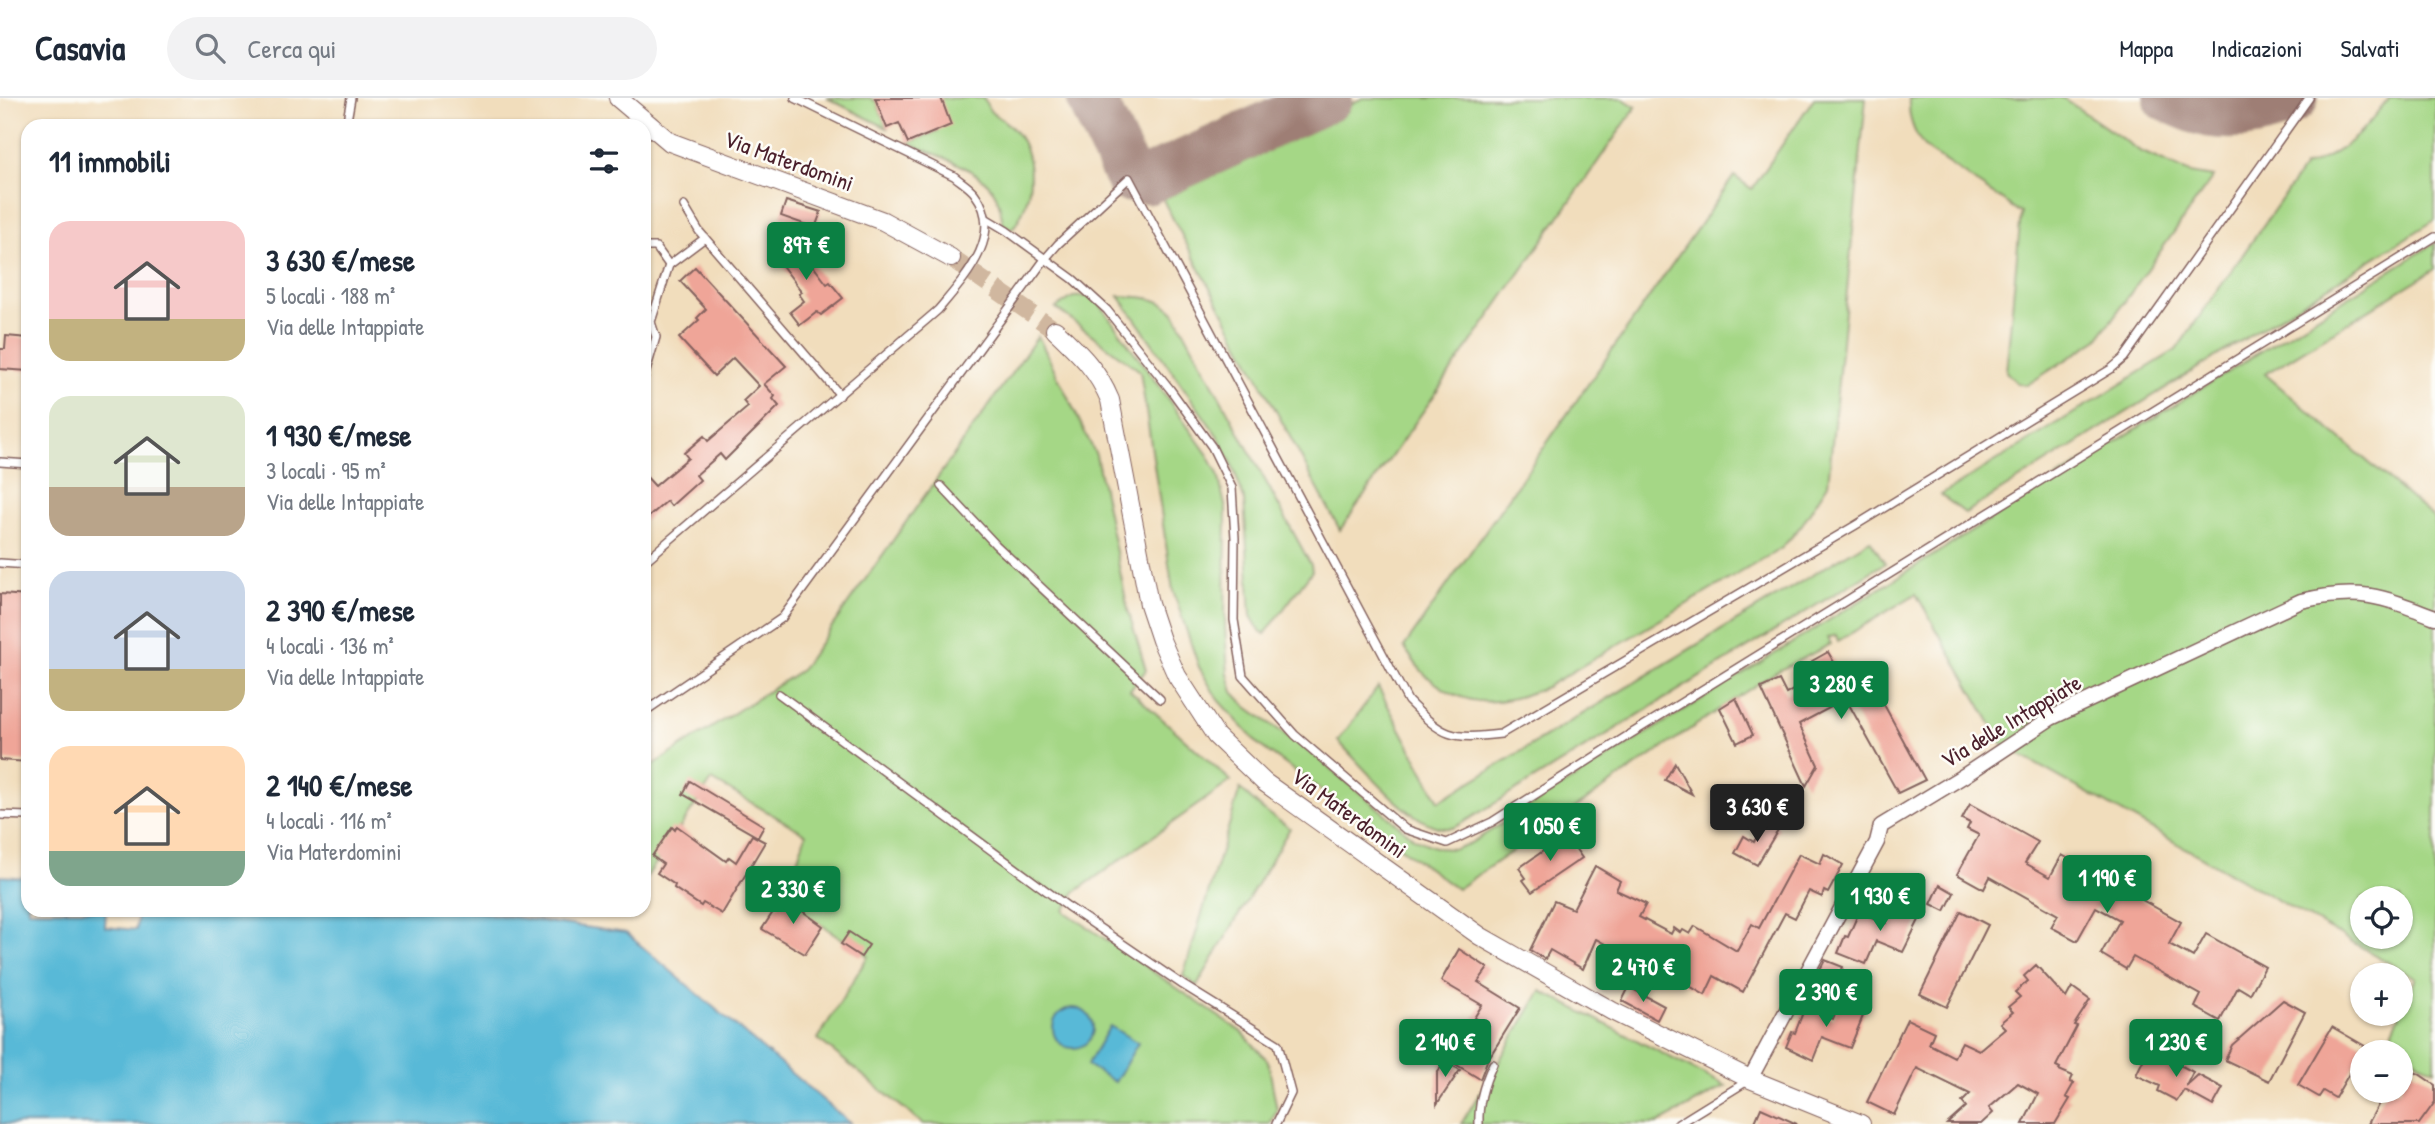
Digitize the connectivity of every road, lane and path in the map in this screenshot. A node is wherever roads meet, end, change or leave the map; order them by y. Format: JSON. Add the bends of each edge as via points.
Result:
{"nodes":[{"id":1,"x":351,"y":98,"type":"edge"},
{"id":2,"x":618,"y":98,"type":"edge"},
{"id":3,"x":795,"y":98,"type":"edge"},
{"id":4,"x":2309,"y":98,"type":"edge"},
{"id":5,"x":347,"y":119,"type":"edge"},
{"id":6,"x":643,"y":119,"type":"edge"},
{"id":7,"x":651,"y":126,"type":"edge"},
{"id":8,"x":684,"y":206,"type":"dead end"},
{"id":9,"x":987,"y":219,"type":"junction"},
{"id":10,"x":2435,"y":237,"type":"edge"},
{"id":11,"x":705,"y":238,"type":"junction"},
{"id":12,"x":651,"y":247,"type":"edge"},
{"id":13,"x":951,"y":258,"type":"tunnel mouth"},
{"id":14,"x":1045,"y":259,"type":"junction"},
{"id":15,"x":668,"y":265,"type":"junction"},
{"id":16,"x":651,"y":322,"type":"edge"},
{"id":17,"x":651,"y":322,"type":"edge"},
{"id":18,"x":1055,"y":330,"type":"tunnel mouth"},
{"id":19,"x":651,"y":354,"type":"edge"},
{"id":20,"x":840,"y":395,"type":"junction"},
{"id":21,"x":0,"y":462,"type":"edge"},
{"id":22,"x":21,"y":464,"type":"edge"},
{"id":23,"x":941,"y":486,"type":"dead end"},
{"id":24,"x":651,"y":556,"type":"edge"},
{"id":25,"x":0,"y":563,"type":"edge"},
{"id":26,"x":21,"y":564,"type":"edge"},
{"id":27,"x":2435,"y":617,"type":"edge"},
{"id":28,"x":779,"y":694,"type":"dead end"},
{"id":29,"x":1160,"y":699,"type":"dead end"},
{"id":30,"x":651,"y":707,"type":"edge"},
{"id":31,"x":0,"y":815,"type":"edge"},
{"id":32,"x":21,"y":816,"type":"edge"},
{"id":33,"x":1493,"y":1064,"type":"dead end"},
{"id":34,"x":1749,"y":1079,"type":"junction"},
{"id":35,"x":1276,"y":1124,"type":"edge"},
{"id":36,"x":1479,"y":1124,"type":"edge"},
{"id":37,"x":1678,"y":1124,"type":"edge"},
{"id":38,"x":1858,"y":1124,"type":"edge"}],
"edges":[{"from":1,"to":5,"type":"lane"},
{"from":2,"to":6,"type":"street","name":"Via Materdomini"},
{"from":3,"to":9,"type":"lane","via":[[954,176],[975,194]]},
{"from":4,"to":14,"type":"lane","via":[[2124,358],[2111,369],[1501,734],[1470,738],[1452,736],[1434,726],[1408,701],[1129,178]]},
{"from":7,"to":13,"type":"street","name":"Via Materdomini","via":[[670,142],[883,221]]},
{"from":8,"to":11,"type":"lane"},
{"from":9,"to":14,"type":"lane"},
{"from":9,"to":20,"type":"lane","via":[[984,247],[946,301]]},
{"from":10,"to":14,"type":"lane","via":[[1492,822],[1447,842],[1405,829],[1295,735],[1243,676],[1234,620],[1232,488],[1212,447],[1107,310]]},
{"from":11,"to":15,"type":"lane"},
{"from":11,"to":20,"type":"lane"},
{"from":12,"to":15,"type":"lane","via":[[656,247]]},
{"from":14,"to":30,"type":"lane","via":[[782,618]]},
{"from":15,"to":16,"type":"lane"},
{"from":17,"to":19,"type":"lane","via":[[656,337]]},
{"from":18,"to":34,"type":"street","name":"Via Materdomini","via":[[1087,360],[1110,400],[1149,604],[1177,676],[1216,736],[1264,782],[1480,936],[1612,1011]]},
{"from":20,"to":24,"type":"lane"},
{"from":21,"to":22,"type":"lane"},
{"from":23,"to":29,"type":"lane","via":[[996,545]]},
{"from":25,"to":26,"type":"lane"},
{"from":27,"to":34,"type":"street","name":"Via delle Intappiate","via":[[2386,598],[2358,593],[2301,600],[2051,718],[1881,826],[1877,842]]},
{"from":28,"to":35,"type":"lane","via":[[1067,906],[1278,1044],[1292,1093]]},
{"from":31,"to":32,"type":"lane"},
{"from":33,"to":36,"type":"lane","via":[[1478,1108]]},
{"from":34,"to":37,"type":"lane"},
{"from":34,"to":38,"type":"street","name":"Via Materdomini"}]}
